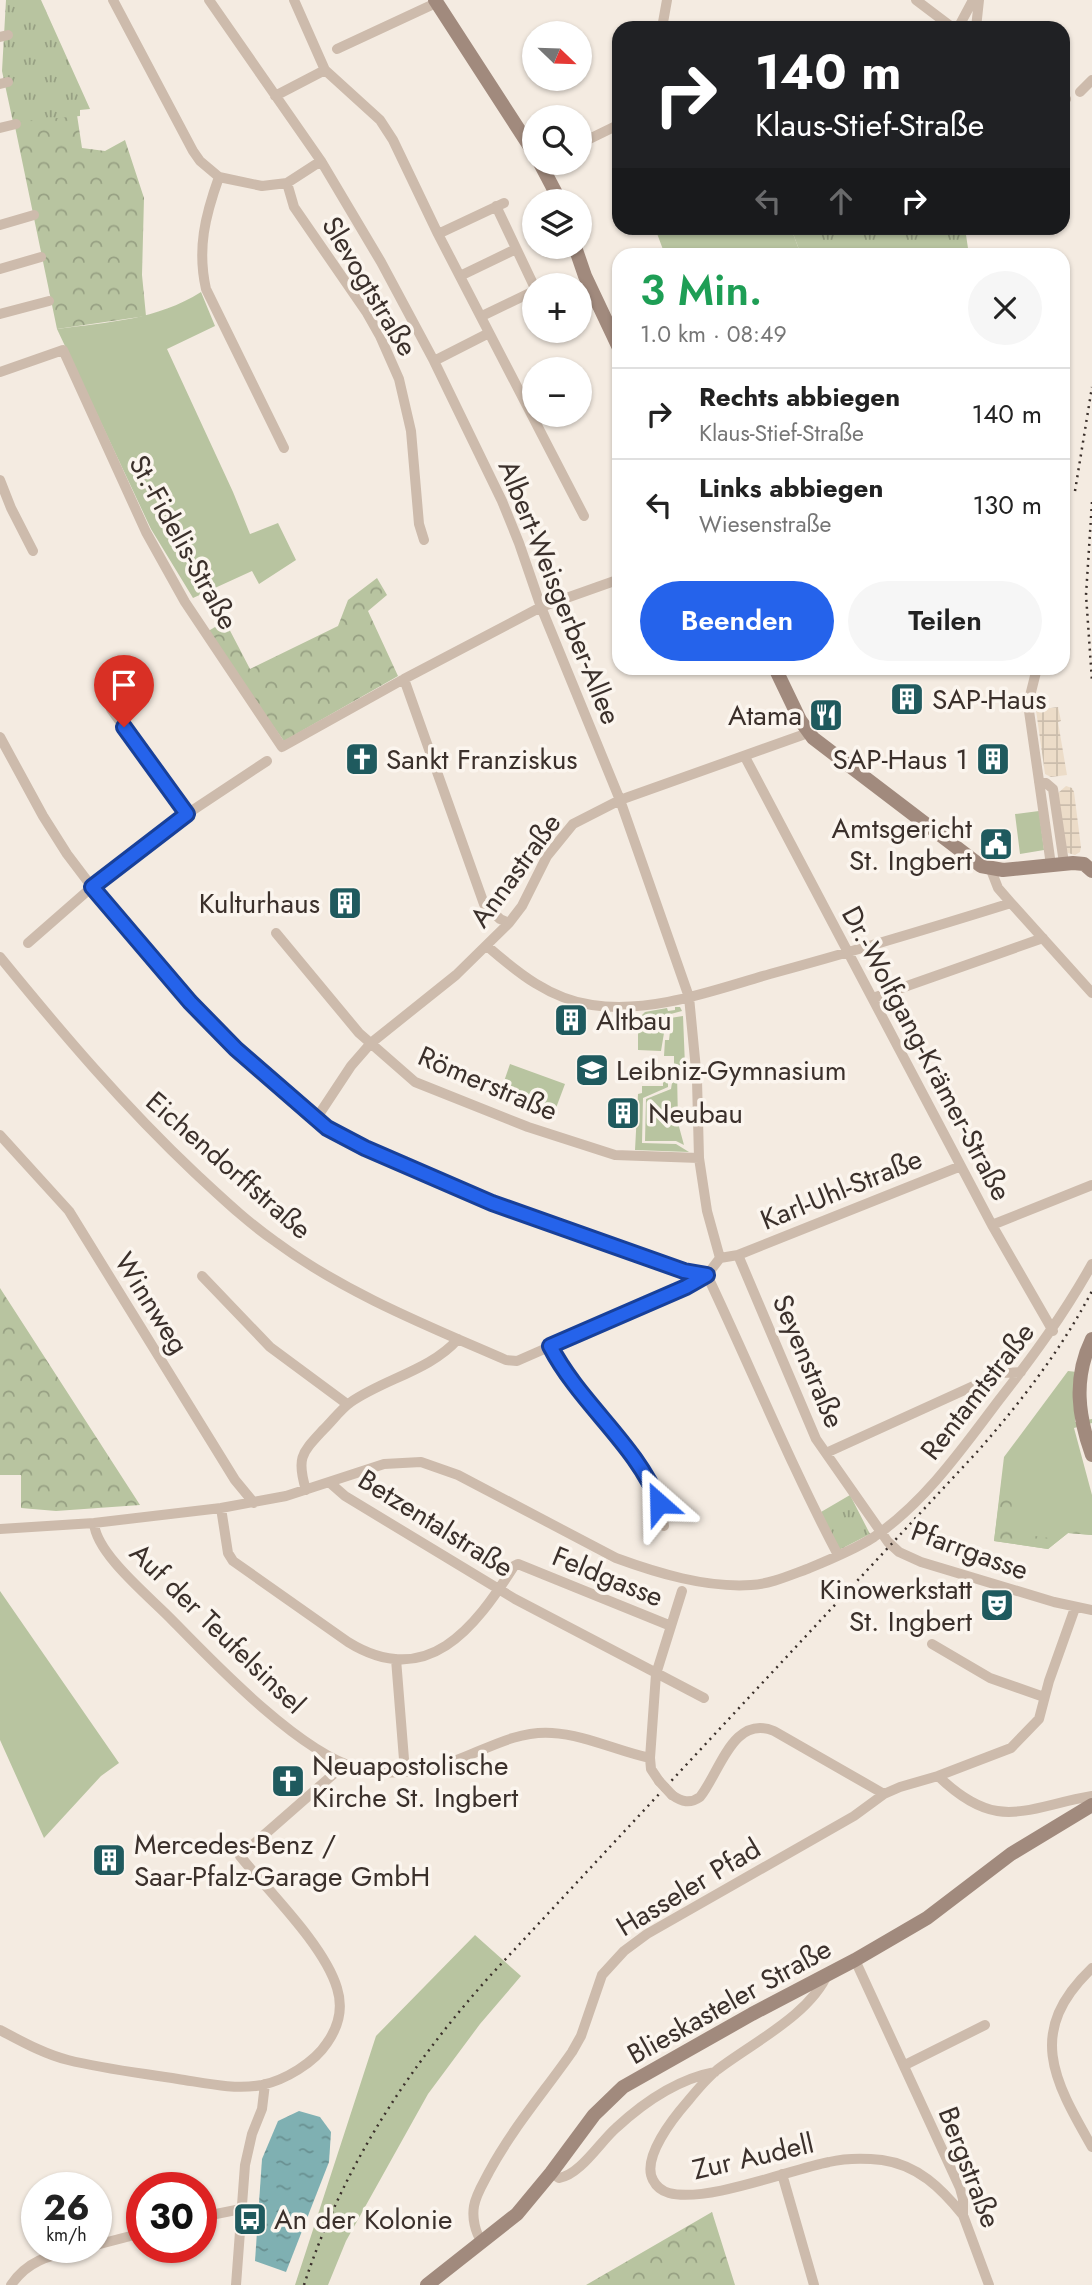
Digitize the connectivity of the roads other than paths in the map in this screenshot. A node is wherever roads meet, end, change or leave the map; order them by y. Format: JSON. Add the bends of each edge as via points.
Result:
{"nodes":[{"id":1,"x":113,"y":0,"type":"edge"},
{"id":2,"x":209,"y":0,"type":"edge"},
{"id":3,"x":294,"y":0,"type":"edge"},
{"id":4,"x":667,"y":0,"type":"edge"},
{"id":5,"x":916,"y":0,"type":"edge"},
{"id":6,"x":972,"y":0,"type":"edge"},
{"id":7,"x":979,"y":0,"type":"edge"},
{"id":8,"x":435,"y":1,"type":"edge"},
{"id":9,"x":663,"y":21,"type":"edge"},
{"id":10,"x":945,"y":21,"type":"edge"},
{"id":11,"x":959,"y":21,"type":"edge"},
{"id":12,"x":977,"y":21,"type":"edge"},
{"id":13,"x":337,"y":49,"type":"dead end"},
{"id":14,"x":325,"y":70,"type":"junction"},
{"id":15,"x":1092,"y":80,"type":"edge"},
{"id":16,"x":1080,"y":92,"type":"dead end"},
{"id":17,"x":275,"y":96,"type":"junction"},
{"id":18,"x":16,"y":124,"type":"dead end"},
{"id":19,"x":0,"y":128,"type":"edge"},
{"id":20,"x":612,"y":128,"type":"edge"},
{"id":21,"x":522,"y":135,"type":"edge"},
{"id":22,"x":592,"y":138,"type":"edge"},
{"id":23,"x":320,"y":160,"type":"junction"},
{"id":24,"x":219,"y":177,"type":"junction"},
{"id":25,"x":287,"y":183,"type":"junction"},
{"id":26,"x":34,"y":215,"type":"dead end"},
{"id":27,"x":0,"y":225,"type":"edge"},
{"id":28,"x":438,"y":234,"type":"junction"},
{"id":29,"x":516,"y":249,"type":"junction"},
{"id":30,"x":41,"y":257,"type":"dead end"},
{"id":31,"x":579,"y":259,"type":"edge"},
{"id":32,"x":0,"y":269,"type":"edge"},
{"id":33,"x":527,"y":273,"type":"edge"},
{"id":34,"x":460,"y":276,"type":"junction"},
{"id":35,"x":522,"y":294,"type":"edge"},
{"id":36,"x":49,"y":301,"type":"dead end"},
{"id":37,"x":0,"y":314,"type":"edge"},
{"id":38,"x":482,"y":316,"type":"junction"},
{"id":39,"x":489,"y":333,"type":"junction"},
{"id":40,"x":612,"y":333,"type":"edge"},
{"id":41,"x":434,"y":361,"type":"junction"},
{"id":42,"x":0,"y":372,"type":"edge"},
{"id":43,"x":284,"y":448,"type":"dead end"},
{"id":44,"x":0,"y":480,"type":"edge"},
{"id":45,"x":584,"y":516,"type":"dead end"},
{"id":46,"x":424,"y":540,"type":"dead end"},
{"id":47,"x":33,"y":551,"type":"dead end"},
{"id":48,"x":612,"y":582,"type":"edge"},
{"id":49,"x":541,"y":607,"type":"junction"},
{"id":50,"x":778,"y":675,"type":"edge"},
{"id":51,"x":1035,"y":675,"type":"edge"},
{"id":52,"x":404,"y":679,"type":"junction"},
{"id":53,"x":111,"y":709,"type":"dead end"},
{"id":54,"x":808,"y":733,"type":"junction"},
{"id":55,"x":0,"y":737,"type":"edge"},
{"id":56,"x":745,"y":757,"type":"junction"},
{"id":57,"x":267,"y":761,"type":"dead end"},
{"id":58,"x":1039,"y":782,"type":"junction"},
{"id":59,"x":620,"y":800,"type":"junction"},
{"id":60,"x":187,"y":814,"type":"junction"},
{"id":61,"x":1057,"y":864,"type":"junction"},
{"id":62,"x":1088,"y":868,"type":"edge"},
{"id":63,"x":991,"y":870,"type":"junction"},
{"id":64,"x":92,"y":887,"type":"junction"},
{"id":65,"x":1011,"y":903,"type":"junction"},
{"id":66,"x":509,"y":923,"type":"junction"},
{"id":67,"x":276,"y":933,"type":"dead end"},
{"id":68,"x":1043,"y":938,"type":"junction"},
{"id":69,"x":28,"y":943,"type":"dead end"},
{"id":70,"x":487,"y":946,"type":"junction"},
{"id":71,"x":849,"y":952,"type":"junction"},
{"id":72,"x":1,"y":962,"type":"edge"},
{"id":73,"x":1092,"y":993,"type":"edge"},
{"id":74,"x":690,"y":997,"type":"junction"},
{"id":75,"x":873,"y":998,"type":"junction"},
{"id":76,"x":371,"y":1043,"type":"junction"},
{"id":77,"x":316,"y":1119,"type":"junction"},
{"id":78,"x":0,"y":1135,"type":"edge"},
{"id":79,"x":699,"y":1158,"type":"junction"},
{"id":80,"x":961,"y":1166,"type":"junction"},
{"id":81,"x":1092,"y":1185,"type":"edge"},
{"id":82,"x":992,"y":1225,"type":"junction"},
{"id":83,"x":738,"y":1255,"type":"junction"},
{"id":84,"x":720,"y":1258,"type":"junction"},
{"id":85,"x":1092,"y":1264,"type":"edge"},
{"id":86,"x":707,"y":1275,"type":"junction"},
{"id":87,"x":202,"y":1276,"type":"dead end"},
{"id":88,"x":1052,"y":1331,"type":"junction"},
{"id":89,"x":458,"y":1339,"type":"junction"},
{"id":90,"x":1092,"y":1339,"type":"edge"},
{"id":91,"x":550,"y":1346,"type":"junction"},
{"id":92,"x":1021,"y":1372,"type":"junction"},
{"id":93,"x":348,"y":1404,"type":"junction"},
{"id":94,"x":826,"y":1453,"type":"junction"},
{"id":95,"x":1092,"y":1455,"type":"edge"},
{"id":96,"x":329,"y":1482,"type":"junction"},
{"id":97,"x":306,"y":1490,"type":"junction"},
{"id":98,"x":254,"y":1503,"type":"junction"},
{"id":99,"x":221,"y":1508,"type":"junction"},
{"id":100,"x":94,"y":1523,"type":"junction"},
{"id":101,"x":664,"y":1526,"type":"dead end"},
{"id":102,"x":0,"y":1529,"type":"edge"},
{"id":103,"x":880,"y":1532,"type":"junction"},
{"id":104,"x":838,"y":1555,"type":"junction"},
{"id":105,"x":500,"y":1589,"type":"junction"},
{"id":106,"x":682,"y":1591,"type":"dead end"},
{"id":107,"x":1075,"y":1608,"type":"junction"},
{"id":108,"x":1092,"y":1610,"type":"edge"},
{"id":109,"x":671,"y":1626,"type":"junction"},
{"id":110,"x":932,"y":1644,"type":"dead end"},
{"id":111,"x":396,"y":1659,"type":"junction"},
{"id":112,"x":656,"y":1674,"type":"junction"},
{"id":113,"x":1044,"y":1697,"type":"junction"},
{"id":114,"x":704,"y":1698,"type":"dead end"},
{"id":115,"x":650,"y":1758,"type":"junction"},
{"id":116,"x":345,"y":1764,"type":"junction"},
{"id":117,"x":405,"y":1772,"type":"junction"},
{"id":118,"x":939,"y":1776,"type":"junction"},
{"id":119,"x":884,"y":1794,"type":"junction"},
{"id":120,"x":1092,"y":1796,"type":"edge"},
{"id":121,"x":1092,"y":1805,"type":"edge"},
{"id":122,"x":855,"y":1960,"type":"junction"},
{"id":123,"x":1092,"y":1968,"type":"edge"},
{"id":124,"x":828,"y":1973,"type":"junction"},
{"id":125,"x":985,"y":2025,"type":"dead end"},
{"id":126,"x":0,"y":2030,"type":"edge"},
{"id":127,"x":905,"y":2066,"type":"junction"},
{"id":128,"x":715,"y":2072,"type":"junction"},
{"id":129,"x":265,"y":2084,"type":"junction"},
{"id":130,"x":1092,"y":2147,"type":"edge"},
{"id":131,"x":551,"y":2173,"type":"junction"},
{"id":132,"x":782,"y":2174,"type":"junction"},
{"id":133,"x":241,"y":2209,"type":"junction"},
{"id":134,"x":217,"y":2214,"type":"edge"},
{"id":135,"x":963,"y":2216,"type":"junction"},
{"id":136,"x":482,"y":2242,"type":"junction"},
{"id":137,"x":32,"y":2263,"type":"edge"},
{"id":138,"x":11,"y":2285,"type":"edge"},
{"id":139,"x":236,"y":2285,"type":"edge"},
{"id":140,"x":427,"y":2285,"type":"edge"},
{"id":141,"x":814,"y":2285,"type":"edge"},
{"id":142,"x":989,"y":2285,"type":"edge"}],
"edges":[{"from":1,"to":24,"type":"street","via":[[189,145]]},
{"from":2,"to":17,"type":"street","name":"Albert-Weisgerber-Allee"},
{"from":3,"to":14,"type":"street"},
{"from":4,"to":9,"type":"street"},
{"from":5,"to":10,"type":"street"},
{"from":6,"to":11,"type":"street"},
{"from":7,"to":12,"type":"street"},
{"from":8,"to":13,"type":"street"},
{"from":8,"to":21,"type":"main road"},
{"from":14,"to":17,"type":"street"},
{"from":14,"to":28,"type":"street","via":[[380,120]]},
{"from":15,"to":16,"type":"street"},
{"from":17,"to":23,"type":"street","name":"Albert-Weisgerber-Allee"},
{"from":18,"to":19,"type":"street"},
{"from":20,"to":22,"type":"street"},
{"from":23,"to":25,"type":"street"},
{"from":23,"to":41,"type":"street","name":"Albert-Weisgerber-Allee"},
{"from":24,"to":25,"type":"street","via":[[250,185]]},
{"from":24,"to":43,"type":"street","via":[[202,237],[206,289]]},
{"from":25,"to":46,"type":"street","name":"Slevogtstraße","via":[[294,206],[367,313],[399,379],[411,431]]},
{"from":26,"to":27,"type":"street"},
{"from":28,"to":29,"type":"street","via":[[500,205]]},
{"from":28,"to":34,"type":"street"},
{"from":29,"to":33,"type":"street"},
{"from":29,"to":34,"type":"street"},
{"from":30,"to":32,"type":"street"},
{"from":31,"to":40,"type":"main road"},
{"from":34,"to":38,"type":"street"},
{"from":35,"to":38,"type":"street"},
{"from":36,"to":37,"type":"street"},
{"from":38,"to":39,"type":"street"},
{"from":39,"to":41,"type":"street"},
{"from":39,"to":45,"type":"street"},
{"from":41,"to":49,"type":"street","name":"Albert-Weisgerber-Allee","via":[[502,501]]},
{"from":42,"to":52,"type":"street","name":"St.-Fidelis-Straße","via":[[63,350],[146,532],[185,602],[282,747]]},
{"from":44,"to":47,"type":"street"},
{"from":48,"to":49,"type":"street"},
{"from":49,"to":52,"type":"street"},
{"from":49,"to":59,"type":"street","name":"Albert-Weisgerber-Allee"},
{"from":50,"to":54,"type":"main road"},
{"from":51,"to":58,"type":"street","via":[[1028,704]]},
{"from":52,"to":66,"type":"street","via":[[484,904]]},
{"from":53,"to":60,"type":"street"},
{"from":54,"to":56,"type":"street","name":"Annastraße"},
{"from":54,"to":63,"type":"main road"},
{"from":55,"to":64,"type":"street","via":[[43,816]]},
{"from":56,"to":59,"type":"street","name":"Annastraße"},
{"from":56,"to":71,"type":"street","name":"Dr.-Wolfgang-Krämer-Straße"},
{"from":57,"to":60,"type":"street"},
{"from":58,"to":61,"type":"street"},
{"from":58,"to":61,"type":"street","via":[[1053,789]]},
{"from":59,"to":66,"type":"street","name":"Annastraße","via":[[563,833]]},
{"from":59,"to":74,"type":"street","name":"Albert-Weisgerber-Allee"},
{"from":60,"to":64,"type":"street"},
{"from":61,"to":62,"type":"main road"},
{"from":61,"to":63,"type":"main road"},
{"from":63,"to":65,"type":"street"},
{"from":64,"to":69,"type":"street"},
{"from":64,"to":77,"type":"street","via":[[190,1002]]},
{"from":65,"to":68,"type":"street"},
{"from":65,"to":71,"type":"street"},
{"from":66,"to":70,"type":"street","name":"Annastraße"},
{"from":67,"to":76,"type":"street","name":"Römerstraße"},
{"from":68,"to":73,"type":"street"},
{"from":68,"to":75,"type":"street"},
{"from":70,"to":74,"type":"street","via":[[531,981],[575,1002],[635,1006]]},
{"from":70,"to":76,"type":"street","name":"Annastraße","via":[[428,1000]]},
{"from":71,"to":74,"type":"street"},
{"from":71,"to":75,"type":"street","name":"Dr.-Wolfgang-Krämer-Straße"},
{"from":72,"to":89,"type":"street","name":"Eichendorffstraße","via":[[134,1113],[258,1228],[340,1283]]},
{"from":74,"to":79,"type":"street","name":"Albert-Weisgerber-Allee"},
{"from":75,"to":80,"type":"street","name":"Dr.-Wolfgang-Krämer-Straße"},
{"from":76,"to":77,"type":"street","name":"Annastraße"},
{"from":76,"to":79,"type":"street","name":"Römerstraße","via":[[415,1082],[574,1144],[615,1155]]},
{"from":77,"to":86,"type":"street","via":[[365,1148],[492,1203],[684,1271]]},
{"from":78,"to":98,"type":"street","name":"Winnweg","via":[[69,1211],[235,1480]]},
{"from":79,"to":84,"type":"street","name":"Albert-Weisgerber-Allee"},
{"from":80,"to":82,"type":"street","name":"Dr.-Wolfgang-Krämer-Straße"},
{"from":80,"to":83,"type":"street","name":"Karl-Uhl-Straße"},
{"from":81,"to":82,"type":"street"},
{"from":82,"to":88,"type":"street","name":"Dr.-Wolfgang-Krämer-Straße"},
{"from":83,"to":84,"type":"street"},
{"from":83,"to":94,"type":"street","name":"Seyenstraße","via":[[806,1420]]},
{"from":84,"to":86,"type":"street"},
{"from":85,"to":88,"type":"street","name":"Rentamtstraße"},
{"from":86,"to":91,"type":"street","name":"Eichendorffstraße"},
{"from":86,"to":104,"type":"street","via":[[802,1487]]},
{"from":87,"to":93,"type":"street","via":[[264,1342]]},
{"from":88,"to":92,"type":"street","name":"Rentamtstraße"},
{"from":89,"to":91,"type":"street","name":"Eichendorffstraße","via":[[517,1362]]},
{"from":89,"to":93,"type":"street","via":[[431,1360]]},
{"from":90,"to":95,"type":"main road","via":[[1078,1391]]},
{"from":91,"to":101,"type":"street","via":[[572,1384],[643,1470]]},
{"from":92,"to":94,"type":"street","via":[[1002,1373]]},
{"from":92,"to":103,"type":"street","name":"Rentamtstraße","via":[[942,1474]]},
{"from":93,"to":97,"type":"street","via":[[301,1456]]},
{"from":94,"to":103,"type":"street","name":"Seyenstraße"},
{"from":96,"to":97,"type":"street","name":"Betzentalstraße"},
{"from":96,"to":104,"type":"street","name":"Rentamtstraße","via":[[384,1464],[421,1462],[457,1475],[616,1558],[717,1584],[766,1583]]},
{"from":96,"to":105,"type":"street","name":"Betzentalstraße"},
{"from":97,"to":98,"type":"street","name":"Betzentalstraße"},
{"from":98,"to":99,"type":"street","name":"Betzentalstraße"},
{"from":99,"to":100,"type":"street","name":"Betzentalstraße"},
{"from":99,"to":111,"type":"street","via":[[233,1561],[348,1643],[372,1655]]},
{"from":100,"to":102,"type":"street","name":"Betzentalstraße"},
{"from":100,"to":116,"type":"street","name":"Auf der Teufelsinsel","via":[[108,1555],[199,1648],[280,1722]]},
{"from":103,"to":104,"type":"street","name":"Rentamtstraße"},
{"from":103,"to":107,"type":"street","name":"Pfarrgasse","via":[[908,1557]]},
{"from":105,"to":109,"type":"street","name":"Feldgasse","via":[[518,1564]]},
{"from":105,"to":111,"type":"street","via":[[456,1641],[418,1658]]},
{"from":105,"to":112,"type":"street","name":"Betzentalstraße"},
{"from":106,"to":109,"type":"street"},
{"from":107,"to":108,"type":"street","name":"Pfarrgasse"},
{"from":107,"to":113,"type":"street","name":"Hasseler Pfad"},
{"from":109,"to":112,"type":"street"},
{"from":110,"to":113,"type":"street","via":[[990,1678]]},
{"from":111,"to":117,"type":"street"},
{"from":112,"to":114,"type":"street","name":"Betzentalstraße"},
{"from":112,"to":115,"type":"street"},
{"from":113,"to":118,"type":"street","name":"Hasseler Pfad","via":[[1039,1719],[1011,1748]]},
{"from":115,"to":117,"type":"street","name":"Auf der Teufelsinsel","via":[[573,1736],[537,1733],[437,1767]]},
{"from":115,"to":119,"type":"street","bridge":true,"via":[[651,1769],[672,1796],[686,1802],[696,1800],[740,1734],[757,1727],[774,1731]]},
{"from":116,"to":117,"type":"street","name":"Auf der Teufelsinsel","via":[[369,1771]]},
{"from":116,"to":129,"type":"street","via":[[240,1856],[320,1953],[339,1997],[334,2033],[314,2059]]},
{"from":118,"to":119,"type":"street","name":"Hasseler Pfad"},
{"from":118,"to":120,"type":"street","via":[[971,1801],[998,1812]]},
{"from":119,"to":136,"type":"street","name":"Hasseler Pfad","via":[[854,1816],[647,1934],[611,1963],[572,2052],[509,2137],[483,2182],[474,2204]]},
{"from":121,"to":122,"type":"main road","name":"Blieskasteler Straße","via":[[1011,1854],[927,1918]]},
{"from":122,"to":124,"type":"main road","name":"Blieskasteler Straße"},
{"from":122,"to":127,"type":"street","name":"Bergstraße"},
{"from":123,"to":130,"type":"street","via":[[1062,2004],[1051,2057],[1062,2093]]},
{"from":124,"to":128,"type":"street","name":"Zur Audell","via":[[791,2017]]},
{"from":124,"to":131,"type":"main road","name":"Blieskasteler Straße","via":[[623,2087],[594,2115]]},
{"from":125,"to":127,"type":"street"},
{"from":126,"to":129,"type":"street","via":[[66,2059],[230,2087]]},
{"from":127,"to":135,"type":"street","name":"Bergstraße","via":[[960,2188]]},
{"from":128,"to":131,"type":"street","via":[[691,2078],[655,2098],[615,2129],[576,2171],[559,2178]]},
{"from":128,"to":132,"type":"street","name":"Zur Audell","via":[[664,2134],[651,2162],[654,2182],[669,2193],[694,2194]]},
{"from":129,"to":133,"type":"street","via":[[262,2109],[247,2150]]},
{"from":131,"to":136,"type":"main road","name":"Blieskasteler Straße","via":[[517,2214]]},
{"from":132,"to":135,"type":"street","name":"Zur Audell","via":[[832,2161],[884,2160],[931,2180]]},
{"from":132,"to":141,"type":"street"},
{"from":133,"to":134,"type":"street"},
{"from":133,"to":139,"type":"street"},
{"from":135,"to":142,"type":"street","name":"Bergstraße"},
{"from":136,"to":140,"type":"main road","name":"Blieskasteler Straße"},
{"from":137,"to":138,"type":"street"}]}
